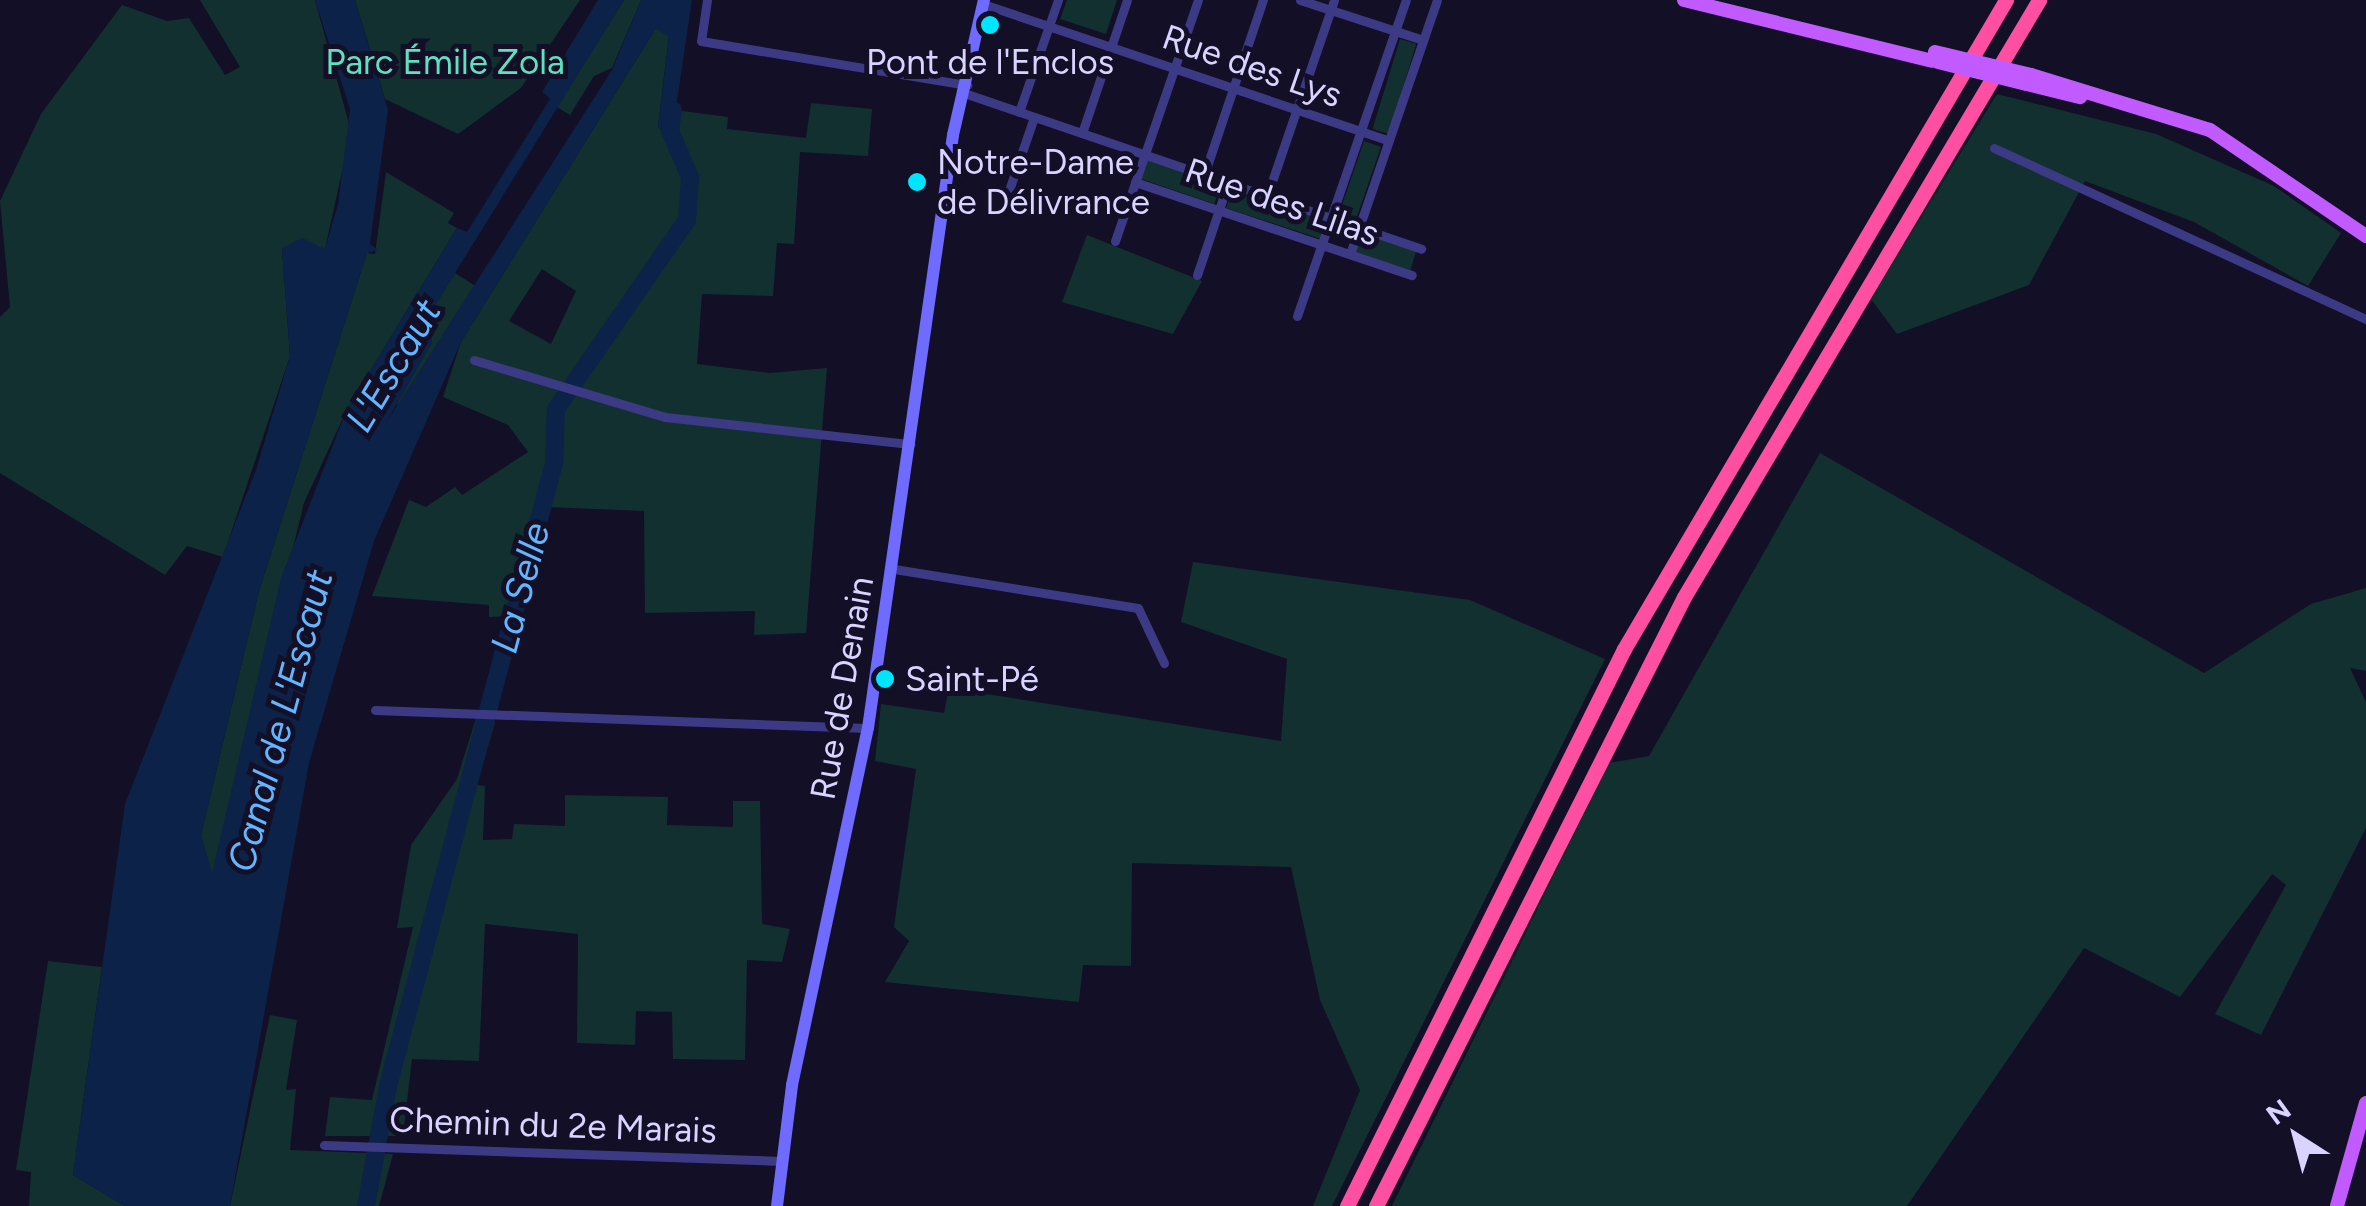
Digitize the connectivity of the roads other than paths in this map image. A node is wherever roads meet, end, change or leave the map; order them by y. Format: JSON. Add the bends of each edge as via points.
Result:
{"nodes":[{"id":1,"x":707,"y":0,"type":"edge"},
{"id":2,"x":1058,"y":0,"type":"edge"},
{"id":3,"x":1127,"y":0,"type":"edge"},
{"id":4,"x":1198,"y":0,"type":"edge"},
{"id":5,"x":1263,"y":0,"type":"edge"},
{"id":6,"x":1300,"y":0,"type":"edge"},
{"id":7,"x":1406,"y":0,"type":"edge"},
{"id":8,"x":1428,"y":0,"type":"edge"},
{"id":9,"x":1437,"y":0,"type":"edge"},
{"id":10,"x":1684,"y":0,"type":"edge"},
{"id":11,"x":1723,"y":0,"type":"edge"},
{"id":12,"x":2006,"y":0,"type":"edge"},
{"id":13,"x":2040,"y":0,"type":"edge"},
{"id":14,"x":984,"y":2,"type":"edge"},
{"id":15,"x":1332,"y":5,"type":"edge"},
{"id":16,"x":1432,"y":12,"type":"junction"},
{"id":17,"x":1049,"y":26,"type":"junction"},
{"id":18,"x":1396,"y":32,"type":"junction"},
{"id":19,"x":1423,"y":40,"type":"junction"},
{"id":20,"x":1111,"y":47,"type":"junction"},
{"id":21,"x":1934,"y":56,"type":"junction"},
{"id":22,"x":1174,"y":69,"type":"junction"},
{"id":23,"x":1233,"y":88,"type":"junction"},
{"id":24,"x":966,"y":89,"type":"junction"},
{"id":25,"x":1296,"y":110,"type":"junction"},
{"id":26,"x":1019,"y":112,"type":"junction"},
{"id":27,"x":1034,"y":117,"type":"junction"},
{"id":28,"x":1362,"y":132,"type":"junction"},
{"id":29,"x":1082,"y":133,"type":"junction"},
{"id":30,"x":1389,"y":141,"type":"junction"},
{"id":31,"x":1994,"y":148,"type":"dead end"},
{"id":32,"x":1144,"y":155,"type":"junction"},
{"id":33,"x":1204,"y":175,"type":"junction"},
{"id":34,"x":1136,"y":182,"type":"junction"},
{"id":35,"x":1228,"y":183,"type":"junction"},
{"id":36,"x":1007,"y":196,"type":"dead end"},
{"id":37,"x":1267,"y":196,"type":"junction"},
{"id":38,"x":1219,"y":210,"type":"junction"},
{"id":39,"x":1332,"y":218,"type":"junction"},
{"id":40,"x":1359,"y":228,"type":"junction"},
{"id":41,"x":2366,"y":236,"type":"edge"},
{"id":42,"x":1115,"y":241,"type":"dead end"},
{"id":43,"x":1322,"y":245,"type":"junction"},
{"id":44,"x":1421,"y":249,"type":"dead end"},
{"id":45,"x":1350,"y":254,"type":"junction"},
{"id":46,"x":1197,"y":275,"type":"dead end"},
{"id":47,"x":1412,"y":275,"type":"dead end"},
{"id":48,"x":1297,"y":316,"type":"dead end"},
{"id":49,"x":2366,"y":320,"type":"edge"},
{"id":50,"x":474,"y":360,"type":"dead end"},
{"id":51,"x":911,"y":444,"type":"junction"},
{"id":52,"x":894,"y":569,"type":"junction"},
{"id":53,"x":1164,"y":664,"type":"dead end"},
{"id":54,"x":376,"y":710,"type":"dead end"},
{"id":55,"x":868,"y":728,"type":"junction"},
{"id":56,"x":2366,"y":1103,"type":"edge"},
{"id":57,"x":2366,"y":1136,"type":"edge"},
{"id":58,"x":324,"y":1144,"type":"dead end"},
{"id":59,"x":781,"y":1160,"type":"junction"},
{"id":60,"x":777,"y":1206,"type":"edge"},
{"id":61,"x":1348,"y":1206,"type":"edge"},
{"id":62,"x":1376,"y":1206,"type":"edge"},
{"id":63,"x":2340,"y":1206,"type":"edge"}],
"edges":[{"from":1,"to":24,"type":"street","via":[[701,42]]},
{"from":2,"to":17,"type":"street"},
{"from":3,"to":20,"type":"street"},
{"from":4,"to":22,"type":"street"},
{"from":5,"to":23,"type":"street"},
{"from":6,"to":15,"type":"street"},
{"from":7,"to":18,"type":"street"},
{"from":8,"to":16,"type":"street"},
{"from":9,"to":16,"type":"street"},
{"from":10,"to":21,"type":"main road"},
{"from":11,"to":21,"type":"main road"},
{"from":12,"to":61,"type":"highway","via":[[1634,632]]},
{"from":13,"to":62,"type":"highway","via":[[1675,613]]},
{"from":14,"to":17,"type":"street","name":"Rue des Lys"},
{"from":14,"to":24,"type":"street","name":"Rue de Denain"},
{"from":15,"to":18,"type":"street"},
{"from":15,"to":25,"type":"street"},
{"from":16,"to":19,"type":"street"},
{"from":17,"to":20,"type":"street","name":"Rue des Lys"},
{"from":17,"to":26,"type":"street"},
{"from":18,"to":19,"type":"street"},
{"from":18,"to":28,"type":"street"},
{"from":19,"to":30,"type":"street"},
{"from":20,"to":22,"type":"street","name":"Rue des Lys"},
{"from":20,"to":29,"type":"street"},
{"from":21,"to":41,"type":"main road","bridge":true,"via":[[2171,114],[2258,157]]},
{"from":22,"to":23,"type":"street","name":"Rue des Lys"},
{"from":22,"to":32,"type":"street"},
{"from":23,"to":25,"type":"street","name":"Rue des Lys"},
{"from":23,"to":33,"type":"street"},
{"from":24,"to":26,"type":"street"},
{"from":24,"to":51,"type":"street","name":"Rue de Denain"},
{"from":25,"to":28,"type":"street","name":"Rue des Lys"},
{"from":25,"to":37,"type":"street"},
{"from":26,"to":27,"type":"street"},
{"from":27,"to":29,"type":"street"},
{"from":27,"to":36,"type":"street"},
{"from":28,"to":30,"type":"street","name":"Rue des Lys"},
{"from":28,"to":39,"type":"street"},
{"from":29,"to":32,"type":"street"},
{"from":30,"to":40,"type":"street"},
{"from":31,"to":49,"type":"street"},
{"from":32,"to":33,"type":"street"},
{"from":32,"to":34,"type":"street"},
{"from":33,"to":35,"type":"street"},
{"from":34,"to":38,"type":"street","name":"Rue des Lilas"},
{"from":34,"to":42,"type":"street"},
{"from":35,"to":37,"type":"street"},
{"from":35,"to":38,"type":"street"},
{"from":37,"to":39,"type":"street"},
{"from":38,"to":43,"type":"street","name":"Rue des Lilas"},
{"from":38,"to":46,"type":"street"},
{"from":39,"to":40,"type":"street"},
{"from":39,"to":43,"type":"street"},
{"from":40,"to":44,"type":"street"},
{"from":40,"to":45,"type":"street"},
{"from":43,"to":45,"type":"street","name":"Rue des Lilas"},
{"from":43,"to":48,"type":"street"},
{"from":45,"to":47,"type":"street","name":"Rue des Lilas"},
{"from":50,"to":51,"type":"street","via":[[582,394],[759,434]]},
{"from":51,"to":52,"type":"street","name":"Rue de Denain"},
{"from":52,"to":53,"type":"street","via":[[1138,608]]},
{"from":52,"to":55,"type":"street","name":"Rue de Denain"},
{"from":54,"to":55,"type":"street"},
{"from":55,"to":59,"type":"street","name":"Rue de Denain"},
{"from":56,"to":63,"type":"main road"},
{"from":57,"to":63,"type":"main road"},
{"from":58,"to":59,"type":"street","name":"Chemin du 2e Marais"},
{"from":59,"to":60,"type":"street","name":"Rue de Denain"}]}
